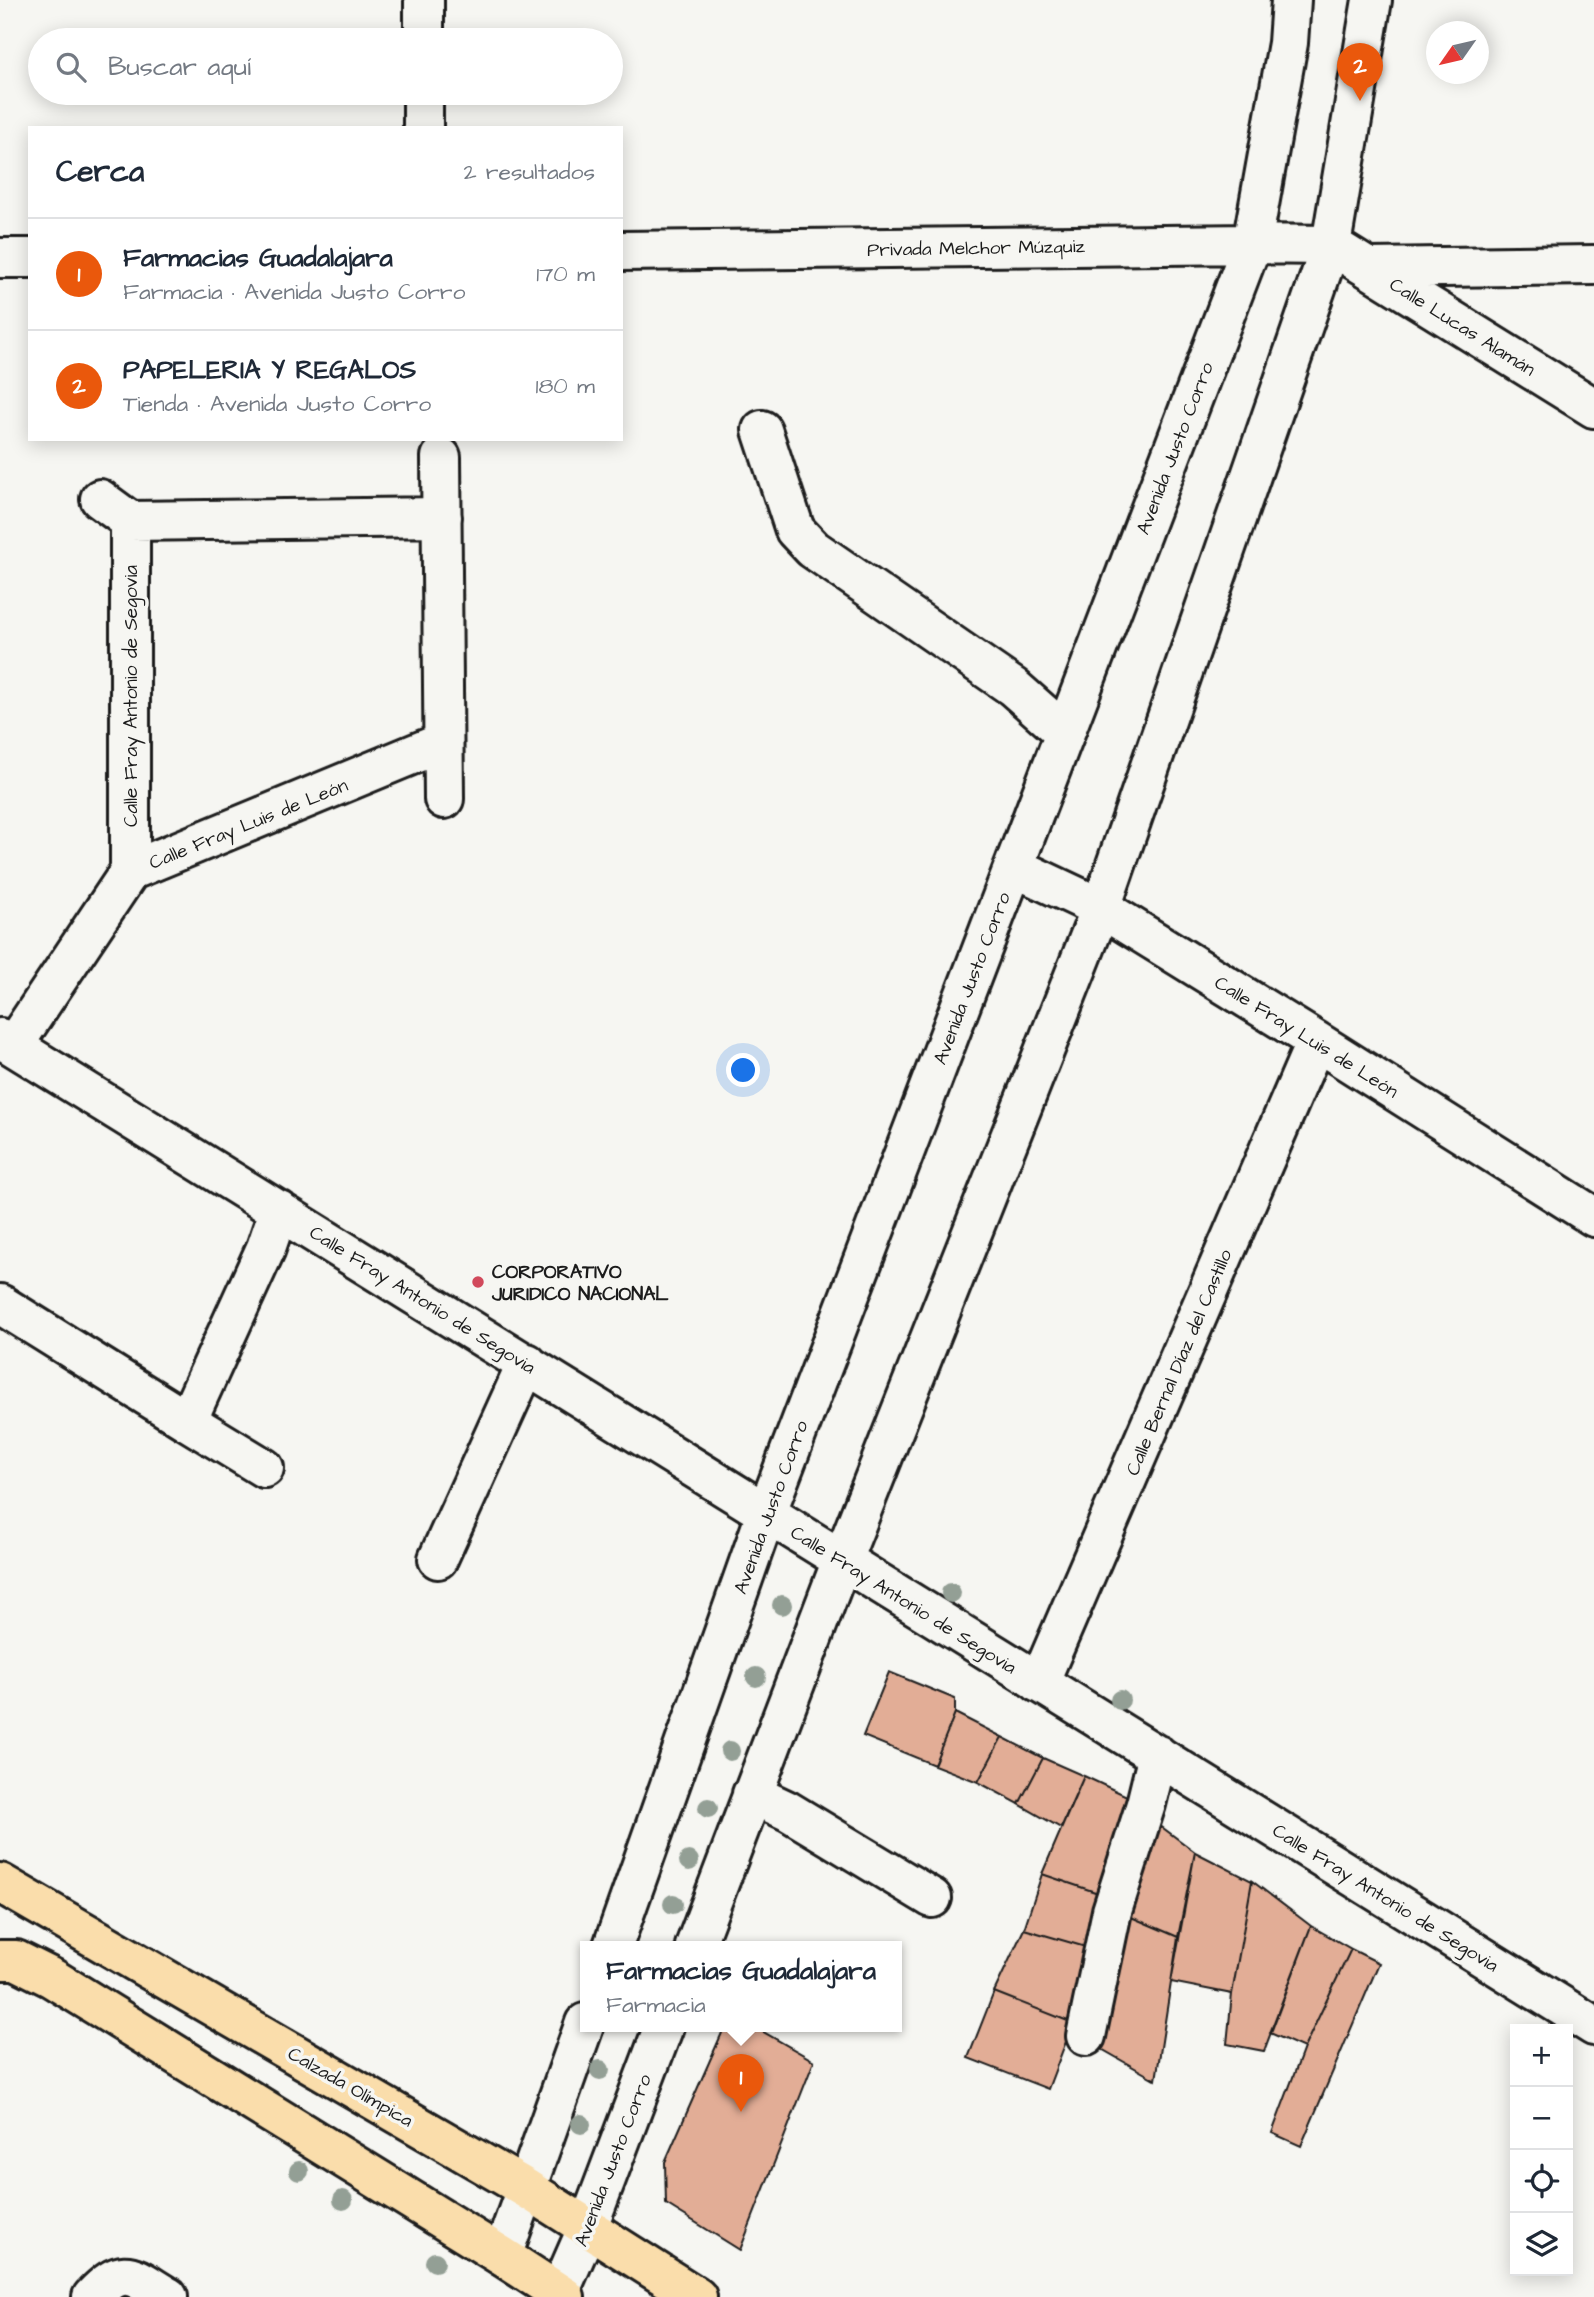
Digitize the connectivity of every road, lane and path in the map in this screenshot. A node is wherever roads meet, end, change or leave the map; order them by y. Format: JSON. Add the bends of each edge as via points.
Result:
{"nodes":[{"id":1,"x":424,"y":0,"type":"edge"},
{"id":2,"x":1290,"y":0,"type":"edge"},
{"id":3,"x":1372,"y":0,"type":"edge"},
{"id":4,"x":424,"y":28,"type":"edge"},
{"id":5,"x":424,"y":105,"type":"edge"},
{"id":6,"x":423,"y":126,"type":"edge"},
{"id":7,"x":1252,"y":244,"type":"junction"},
{"id":8,"x":1331,"y":245,"type":"junction"},
{"id":9,"x":623,"y":251,"type":"edge"},
{"id":10,"x":0,"y":258,"type":"edge"},
{"id":11,"x":28,"y":258,"type":"edge"},
{"id":12,"x":1594,"y":265,"type":"edge"},
{"id":13,"x":1369,"y":268,"type":"junction"},
{"id":14,"x":1594,"y":408,"type":"edge"},
{"id":15,"x":762,"y":430,"type":"dead end"},
{"id":16,"x":442,"y":457,"type":"dead end"},
{"id":17,"x":100,"y":499,"type":"dead end"},
{"id":18,"x":442,"y":517,"type":"junction"},
{"id":19,"x":130,"y":521,"type":"junction"},
{"id":20,"x":1065,"y":733,"type":"junction"},
{"id":21,"x":443,"y":742,"type":"junction"},
{"id":22,"x":444,"y":800,"type":"dead end"},
{"id":23,"x":1014,"y":867,"type":"junction"},
{"id":24,"x":130,"y":871,"type":"junction"},
{"id":25,"x":1101,"y":908,"type":"junction"},
{"id":26,"x":1316,"y":1041,"type":"junction"},
{"id":27,"x":7,"y":1042,"type":"edge"},
{"id":28,"x":279,"y":1210,"type":"junction"},
{"id":29,"x":1594,"y":1217,"type":"edge"},
{"id":30,"x":0,"y":1304,"type":"edge"},
{"id":31,"x":527,"y":1363,"type":"junction"},
{"id":32,"x":187,"y":1421,"type":"junction"},
{"id":33,"x":264,"y":1468,"type":"dead end"},
{"id":34,"x":766,"y":1514,"type":"junction"},
{"id":35,"x":438,"y":1559,"type":"dead end"},
{"id":36,"x":842,"y":1560,"type":"junction"},
{"id":37,"x":1040,"y":1683,"type":"junction"},
{"id":38,"x":1158,"y":1755,"type":"junction"},
{"id":39,"x":752,"y":1794,"type":"junction"},
{"id":40,"x":0,"y":1883,"type":"edge"},
{"id":41,"x":932,"y":1898,"type":"dead end"},
{"id":42,"x":615,"y":1941,"type":"edge"},
{"id":43,"x":697,"y":1941,"type":"edge"},
{"id":44,"x":0,"y":1960,"type":"edge"},
{"id":45,"x":1594,"y":2025,"type":"edge"},
{"id":46,"x":582,"y":2032,"type":"edge"},
{"id":47,"x":662,"y":2032,"type":"edge"},
{"id":48,"x":1086,"y":2036,"type":"dead end"},
{"id":49,"x":527,"y":2189,"type":"junction"},
{"id":50,"x":587,"y":2229,"type":"junction"},
{"id":51,"x":502,"y":2256,"type":"junction"},
{"id":52,"x":562,"y":2295,"type":"edge"},
{"id":53,"x":92,"y":2297,"type":"edge"},
{"id":54,"x":168,"y":2297,"type":"edge"},
{"id":55,"x":697,"y":2297,"type":"edge"}],
"edges":[{"from":1,"to":4,"type":"street"},
{"from":2,"to":7,"type":"street","name":"Avenida Justo Corro","via":[[1288,43]]},
{"from":3,"to":8,"type":"street"},
{"from":5,"to":6,"type":"street"},
{"from":7,"to":8,"type":"street","name":"Privada Melchor Múzquiz"},
{"from":7,"to":9,"type":"street","name":"Privada Melchor Múzquiz"},
{"from":7,"to":20,"type":"street","name":"Avenida Justo Corro"},
{"from":8,"to":13,"type":"street","name":"Calle Lucas Alamán"},
{"from":8,"to":25,"type":"street"},
{"from":10,"to":11,"type":"street"},
{"from":12,"to":13,"type":"street"},
{"from":13,"to":14,"type":"street","name":"Calle Lucas Alamán"},
{"from":15,"to":20,"type":"street","via":[[795,530],[813,549],[1013,687]]},
{"from":16,"to":18,"type":"street"},
{"from":17,"to":19,"type":"street"},
{"from":18,"to":19,"type":"street"},
{"from":18,"to":21,"type":"street"},
{"from":19,"to":24,"type":"street","name":"Calle Fray Antonio de Segovia"},
{"from":20,"to":23,"type":"street","name":"Avenida Justo Corro"},
{"from":21,"to":22,"type":"street"},
{"from":21,"to":24,"type":"street","name":"Calle Fray Luis de León"},
{"from":23,"to":25,"type":"street","name":"Calle Fray Luis de León"},
{"from":23,"to":34,"type":"street","name":"Avenida Justo Corro"},
{"from":24,"to":27,"type":"street","name":"Calle Fray Luis de León"},
{"from":25,"to":26,"type":"street","name":"Calle Fray Luis de León"},
{"from":25,"to":36,"type":"street"},
{"from":26,"to":29,"type":"street","name":"Calle Fray Luis de León"},
{"from":26,"to":37,"type":"street","name":"Calle Bernal Díaz del Castillo"},
{"from":27,"to":28,"type":"street","name":"Calle Fray Antonio de Segovia"},
{"from":28,"to":31,"type":"street","name":"Calle Fray Antonio de Segovia"},
{"from":28,"to":32,"type":"street"},
{"from":30,"to":32,"type":"street"},
{"from":31,"to":34,"type":"street","name":"Calle Fray Antonio de Segovia"},
{"from":31,"to":35,"type":"street"},
{"from":32,"to":33,"type":"street"},
{"from":34,"to":36,"type":"street","name":"Calle Fray Antonio de Segovia"},
{"from":34,"to":42,"type":"street","name":"Avenida Justo Corro"},
{"from":36,"to":37,"type":"street","name":"Calle Fray Antonio de Segovia"},
{"from":36,"to":39,"type":"street"},
{"from":37,"to":38,"type":"street","name":"Calle Fray Antonio de Segovia"},
{"from":38,"to":45,"type":"street","name":"Calle Fray Antonio de Segovia"},
{"from":38,"to":48,"type":"street","via":[[1112,1910]]},
{"from":39,"to":41,"type":"street"},
{"from":39,"to":43,"type":"street"},
{"from":40,"to":49,"type":"main road","name":"Calzada Olímpica"},
{"from":44,"to":51,"type":"main road","via":[[16,1961],[52,1978]]},
{"from":46,"to":49,"type":"street"},
{"from":47,"to":50,"type":"street","name":"Avenida Justo Corro"},
{"from":49,"to":50,"type":"main road","name":"Calzada Olímpica"},
{"from":49,"to":51,"type":"street"},
{"from":50,"to":52,"type":"street","name":"Avenida Justo Corro"},
{"from":50,"to":55,"type":"main road","name":"Calzada Olímpica"},
{"from":51,"to":52,"type":"main road"},
{"from":53,"to":54,"type":"street","via":[[118,2275],[139,2280]]}]}
